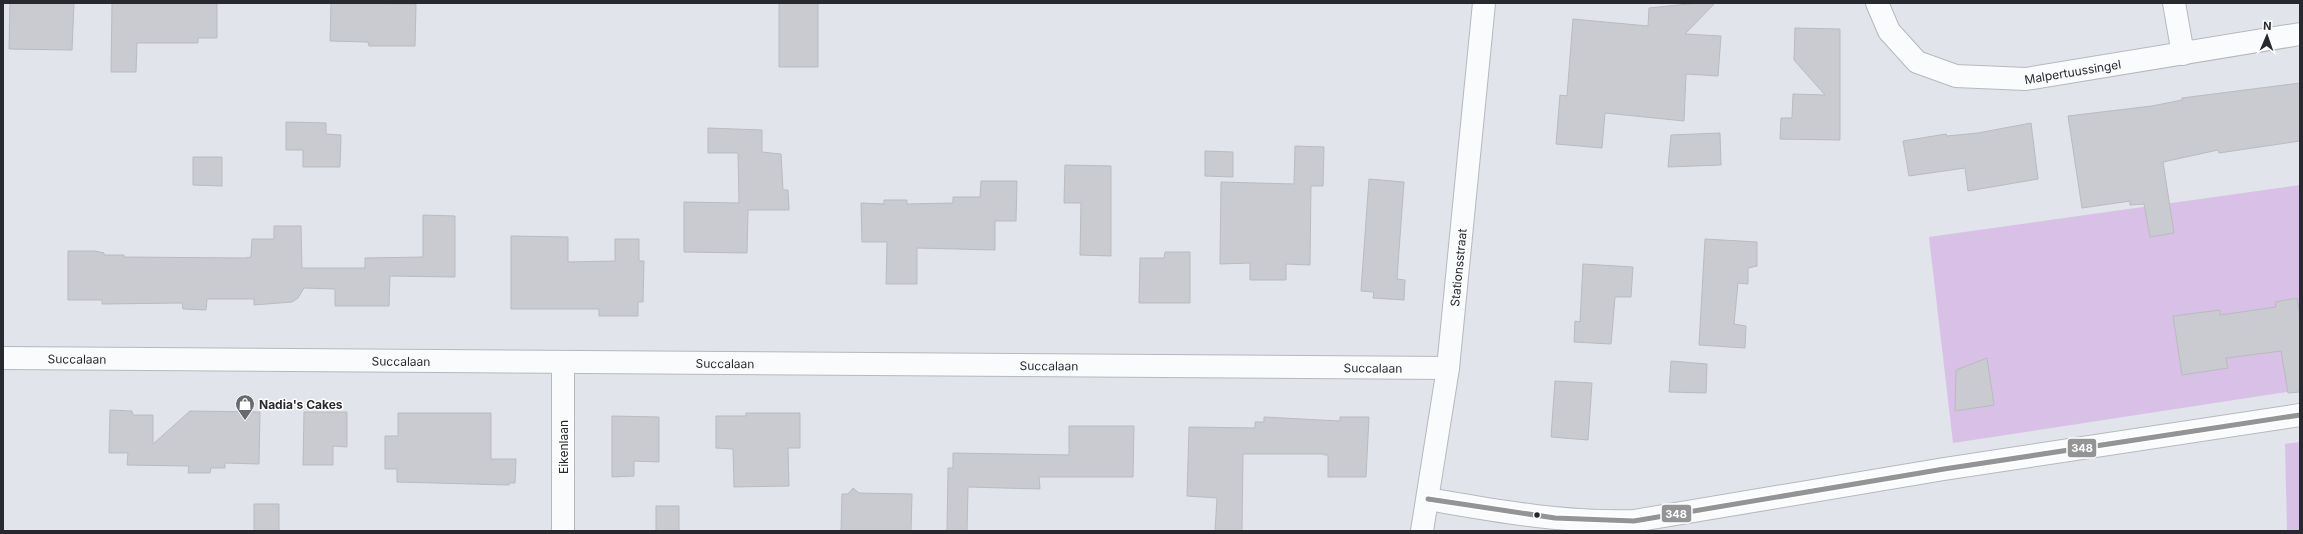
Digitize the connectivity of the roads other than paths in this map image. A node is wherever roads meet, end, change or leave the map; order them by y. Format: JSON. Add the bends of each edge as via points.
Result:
{"nodes":[{"id":1,"x":1484,"y":3,"type":"edge"},
{"id":2,"x":1878,"y":3,"type":"edge"},
{"id":3,"x":2174,"y":3,"type":"edge"},
{"id":4,"x":2300,"y":34,"type":"edge"},
{"id":5,"x":2183,"y":54,"type":"junction"},
{"id":6,"x":3,"y":358,"type":"edge"},
{"id":7,"x":563,"y":362,"type":"junction"},
{"id":8,"x":1448,"y":368,"type":"junction"},
{"id":9,"x":2300,"y":415,"type":"edge"},
{"id":10,"x":1428,"y":499,"type":"junction"},
{"id":11,"x":563,"y":531,"type":"edge"},
{"id":12,"x":1422,"y":531,"type":"edge"}],
"edges":[{"from":1,"to":8,"type":"street","name":"Stationsstraat"},
{"from":2,"to":5,"type":"street","name":"Malpertuussingel","via":[[1889,31],[1917,62],[1956,76],[2026,79]]},
{"from":3,"to":5,"type":"street"},
{"from":4,"to":5,"type":"street","name":"Malpertuussingel"},
{"from":6,"to":7,"type":"street","name":"Succalaan"},
{"from":7,"to":8,"type":"street","name":"Succalaan"},
{"from":7,"to":11,"type":"street","name":"Eikenlaan"},
{"from":8,"to":10,"type":"street","name":"Stationsstraat"},
{"from":9,"to":10,"type":"street","via":[[1634,521],[1594,522],[1537,518]]},
{"from":10,"to":12,"type":"street","name":"Stationsstraat"}]}
